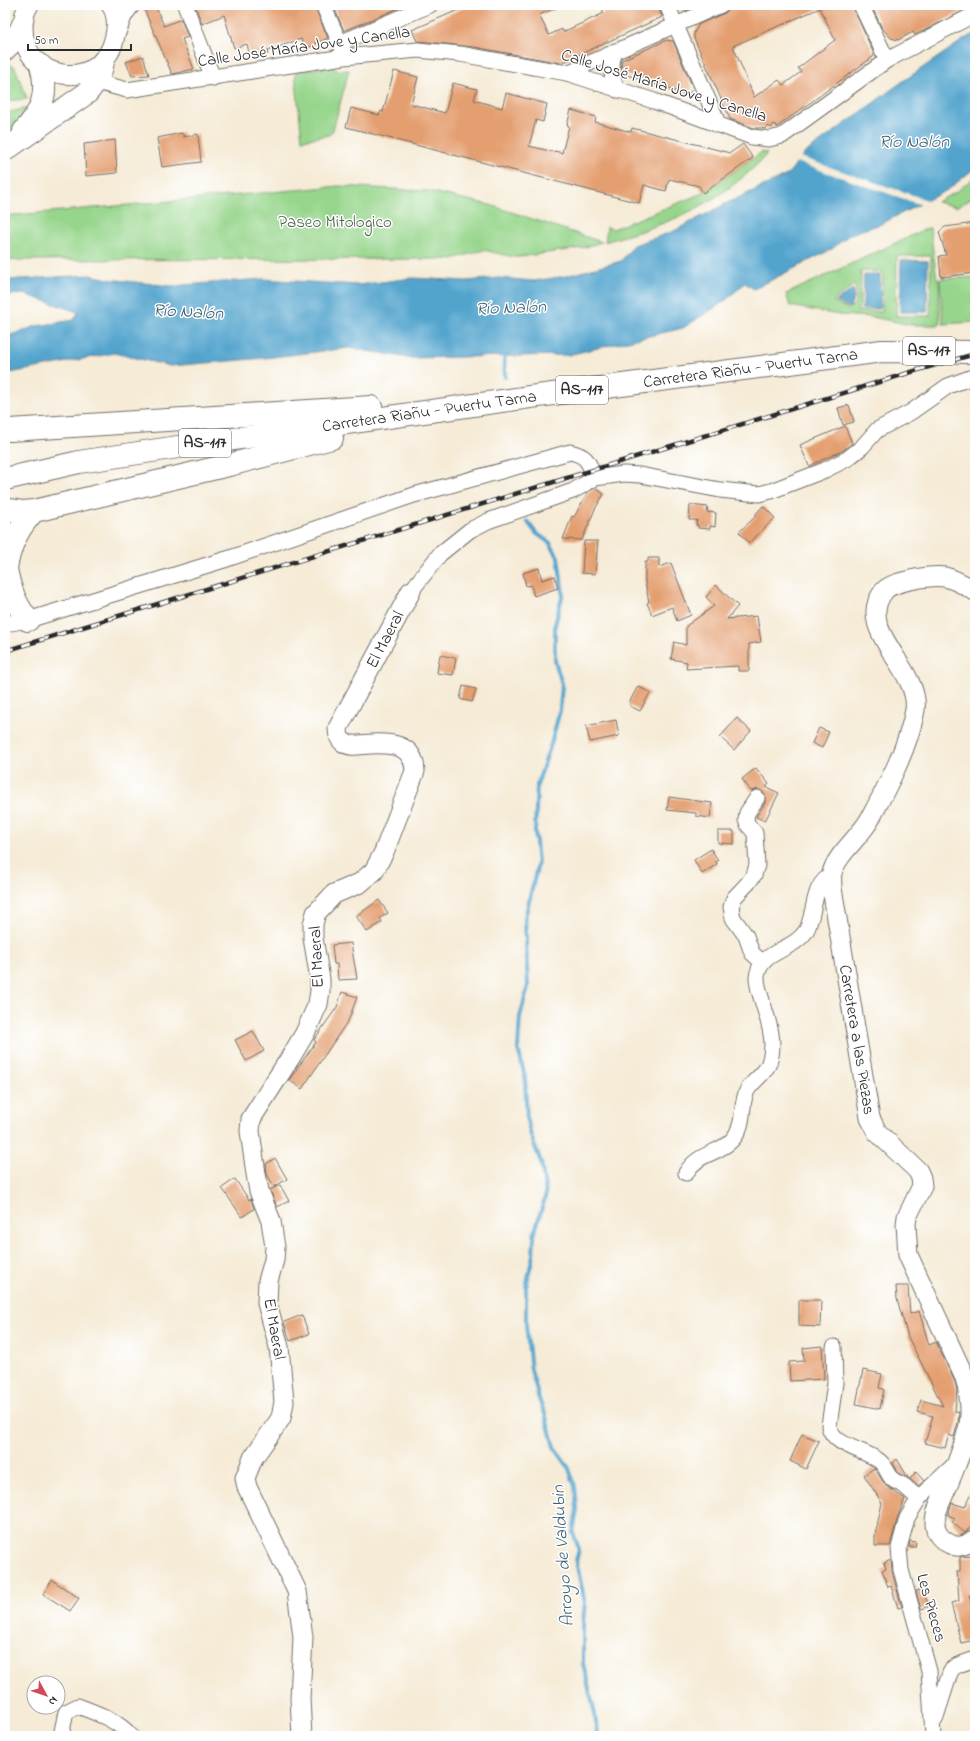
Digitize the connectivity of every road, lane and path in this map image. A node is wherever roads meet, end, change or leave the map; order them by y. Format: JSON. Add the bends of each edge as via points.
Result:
{"nodes":[{"id":1,"x":111,"y":5,"type":"edge"},
{"id":2,"x":130,"y":5,"type":"edge"},
{"id":3,"x":185,"y":5,"type":"edge"},
{"id":4,"x":324,"y":5,"type":"edge"},
{"id":5,"x":430,"y":5,"type":"edge"},
{"id":6,"x":667,"y":5,"type":"edge"},
{"id":7,"x":721,"y":5,"type":"edge"},
{"id":8,"x":861,"y":5,"type":"edge"},
{"id":9,"x":26,"y":13,"type":"edge"},
{"id":10,"x":975,"y":14,"type":"edge"},
{"id":11,"x":675,"y":24,"type":"junction"},
{"id":12,"x":117,"y":30,"type":"junction"},
{"id":13,"x":615,"y":51,"type":"junction"},
{"id":14,"x":5,"y":52,"type":"edge"},
{"id":15,"x":347,"y":52,"type":"junction"},
{"id":16,"x":886,"y":60,"type":"junction"},
{"id":17,"x":37,"y":62,"type":"junction"},
{"id":18,"x":100,"y":72,"type":"junction"},
{"id":19,"x":567,"y":73,"type":"junction"},
{"id":20,"x":213,"y":78,"type":"junction"},
{"id":21,"x":617,"y":90,"type":"junction"},
{"id":22,"x":717,"y":125,"type":"junction"},
{"id":23,"x":7,"y":149,"type":"edge"},
{"id":24,"x":975,"y":352,"type":"edge"},
{"id":25,"x":975,"y":376,"type":"edge"},
{"id":26,"x":455,"y":408,"type":"junction"},
{"id":27,"x":406,"y":415,"type":"junction"},
{"id":28,"x":7,"y":431,"type":"edge"},
{"id":29,"x":5,"y":478,"type":"edge"},
{"id":30,"x":595,"y":478,"type":"junction"},
{"id":31,"x":5,"y":509,"type":"edge"},
{"id":32,"x":34,"y":511,"type":"junction"},
{"id":33,"x":5,"y":566,"type":"edge"},
{"id":34,"x":411,"y":591,"type":"joint"},
{"id":35,"x":975,"y":591,"type":"edge"},
{"id":36,"x":8,"y":597,"type":"edge"},
{"id":37,"x":28,"y":620,"type":"junction"},
{"id":38,"x":5,"y":624,"type":"edge"},
{"id":39,"x":757,"y":798,"type":"dead end"},
{"id":40,"x":832,"y":875,"type":"junction"},
{"id":41,"x":762,"y":962,"type":"junction"},
{"id":42,"x":686,"y":1173,"type":"dead end"},
{"id":43,"x":834,"y":1347,"type":"dead end"},
{"id":44,"x":958,"y":1461,"type":"junction"},
{"id":45,"x":920,"y":1497,"type":"junction"},
{"id":46,"x":971,"y":1546,"type":"edge"},
{"id":47,"x":975,"y":1659,"type":"edge"},
{"id":48,"x":933,"y":1734,"type":"edge"},
{"id":49,"x":61,"y":1736,"type":"edge"},
{"id":50,"x":131,"y":1736,"type":"edge"},
{"id":51,"x":302,"y":1736,"type":"edge"}],
"edges":[{"from":1,"to":12,"type":"street"},
{"from":2,"to":12,"type":"street","via":[[123,14]]},
{"from":3,"to":20,"type":"street"},
{"from":4,"to":15,"type":"street"},
{"from":5,"to":15,"type":"street","via":[[360,34],[357,42]]},
{"from":6,"to":11,"type":"street"},
{"from":7,"to":11,"type":"street"},
{"from":8,"to":16,"type":"street"},
{"from":9,"to":14,"type":"street","via":[[13,43]]},
{"from":9,"to":17,"type":"street","via":[[25,44]]},
{"from":10,"to":16,"type":"street"},
{"from":11,"to":13,"type":"street"},
{"from":11,"to":22,"type":"street"},
{"from":12,"to":18,"type":"street"},
{"from":13,"to":19,"type":"street"},
{"from":13,"to":21,"type":"street","via":[[611,62]]},
{"from":14,"to":17,"type":"street","via":[[23,54]]},
{"from":15,"to":19,"type":"street","name":"Calle José María Jove y Canella","via":[[432,51]]},
{"from":15,"to":20,"type":"street","name":"Calle José María Jove y Canella"},
{"from":16,"to":22,"type":"street","name":"Calle José María Jove y Canella","via":[[782,136],[769,139],[752,137]]},
{"from":17,"to":18,"type":"street","via":[[56,73],[68,75],[92,70]]},
{"from":17,"to":23,"type":"main road","via":[[45,79],[42,103],[28,127]]},
{"from":18,"to":20,"type":"street","name":"Calle José María Jove y Canella","via":[[127,90]]},
{"from":18,"to":23,"type":"main road","via":[[87,94]]},
{"from":19,"to":21,"type":"street","name":"Calle José María Jove y Canella"},
{"from":21,"to":22,"type":"street","name":"Calle José María Jove y Canella"},
{"from":24,"to":26,"type":"main road","name":"Carretera Riañu - Puertu Tarna","number":"AS-117","via":[[882,351]]},
{"from":25,"to":30,"type":"street","via":[[948,386],[911,412],[877,430],[848,459],[771,491],[759,494],[720,490],[629,474]]},
{"from":26,"to":27,"type":"main road","name":"Carretera Riañu - Puertu Tarna","number":"AS-117"},
{"from":26,"to":28,"type":"main road","via":[[390,406]]},
{"from":27,"to":29,"type":"main road","name":"Carretera Riañu - Puertu Tarna","number":"AS-117","via":[[79,462]]},
{"from":27,"to":32,"type":"main road","via":[[361,430],[233,464]]},
{"from":30,"to":34,"type":"street","via":[[573,491],[488,521],[470,530],[440,554]]},
{"from":30,"to":37,"type":"street","via":[[582,454],[570,452],[414,495],[227,559]]},
{"from":31,"to":32,"type":"main road"},
{"from":32,"to":33,"type":"main road","via":[[16,533]]},
{"from":33,"to":36,"type":"main road"},
{"from":34,"to":51,"type":"street","name":"El Maeral","via":[[338,728],[338,736],[342,742],[354,746],[372,744],[402,747],[415,761],[414,776],[374,871],[360,883],[334,894],[316,913],[313,938],[320,979],[318,1004],[299,1044],[251,1119],[250,1131],[259,1191],[271,1221],[275,1247],[267,1303],[279,1347],[284,1402],[281,1418],[253,1458],[245,1478],[246,1487],[297,1592],[303,1637],[300,1698]]},
{"from":35,"to":40,"type":"street","name":"Carretera a las Piezas","via":[[952,579],[936,577],[896,583],[885,589],[880,597],[876,606],[877,621],[884,639],[911,684],[915,696],[915,709],[908,740],[869,820],[835,865]]},
{"from":36,"to":37,"type":"main road","via":[[15,600]]},
{"from":37,"to":38,"type":"street"},
{"from":39,"to":41,"type":"street","via":[[747,813],[746,820],[755,833],[757,865],[754,875],[734,898],[731,907],[733,918],[746,936],[752,953]]},
{"from":40,"to":41,"type":"street","via":[[825,877],[818,890],[806,930],[792,945],[768,956]]},
{"from":40,"to":44,"type":"street","name":"Carretera a las Piezas","via":[[832,888],[870,1118],[877,1132],[918,1171],[921,1178],[922,1186],[907,1217],[908,1255],[965,1378],[970,1397],[969,1424]]},
{"from":41,"to":42,"type":"street","via":[[757,977],[772,1036],[770,1062],[762,1076],[748,1089],[737,1134],[731,1141],[695,1161]]},
{"from":43,"to":45,"type":"street","via":[[835,1383],[830,1432],[837,1439],[877,1459],[885,1466],[892,1479],[915,1497]]},
{"from":44,"to":45,"type":"street","name":"Les Pieces"},
{"from":44,"to":46,"type":"street","name":"Carretera a las Piezas","via":[[935,1523],[943,1541],[953,1546]]},
{"from":45,"to":48,"type":"street","name":"Les Pieces","via":[[907,1518],[899,1548],[901,1570],[929,1671]]},
{"from":47,"to":48,"type":"street","name":"Les Pieces","via":[[953,1668],[939,1704]]},
{"from":49,"to":50,"type":"street","via":[[66,1712],[78,1706],[117,1724]]}]}
